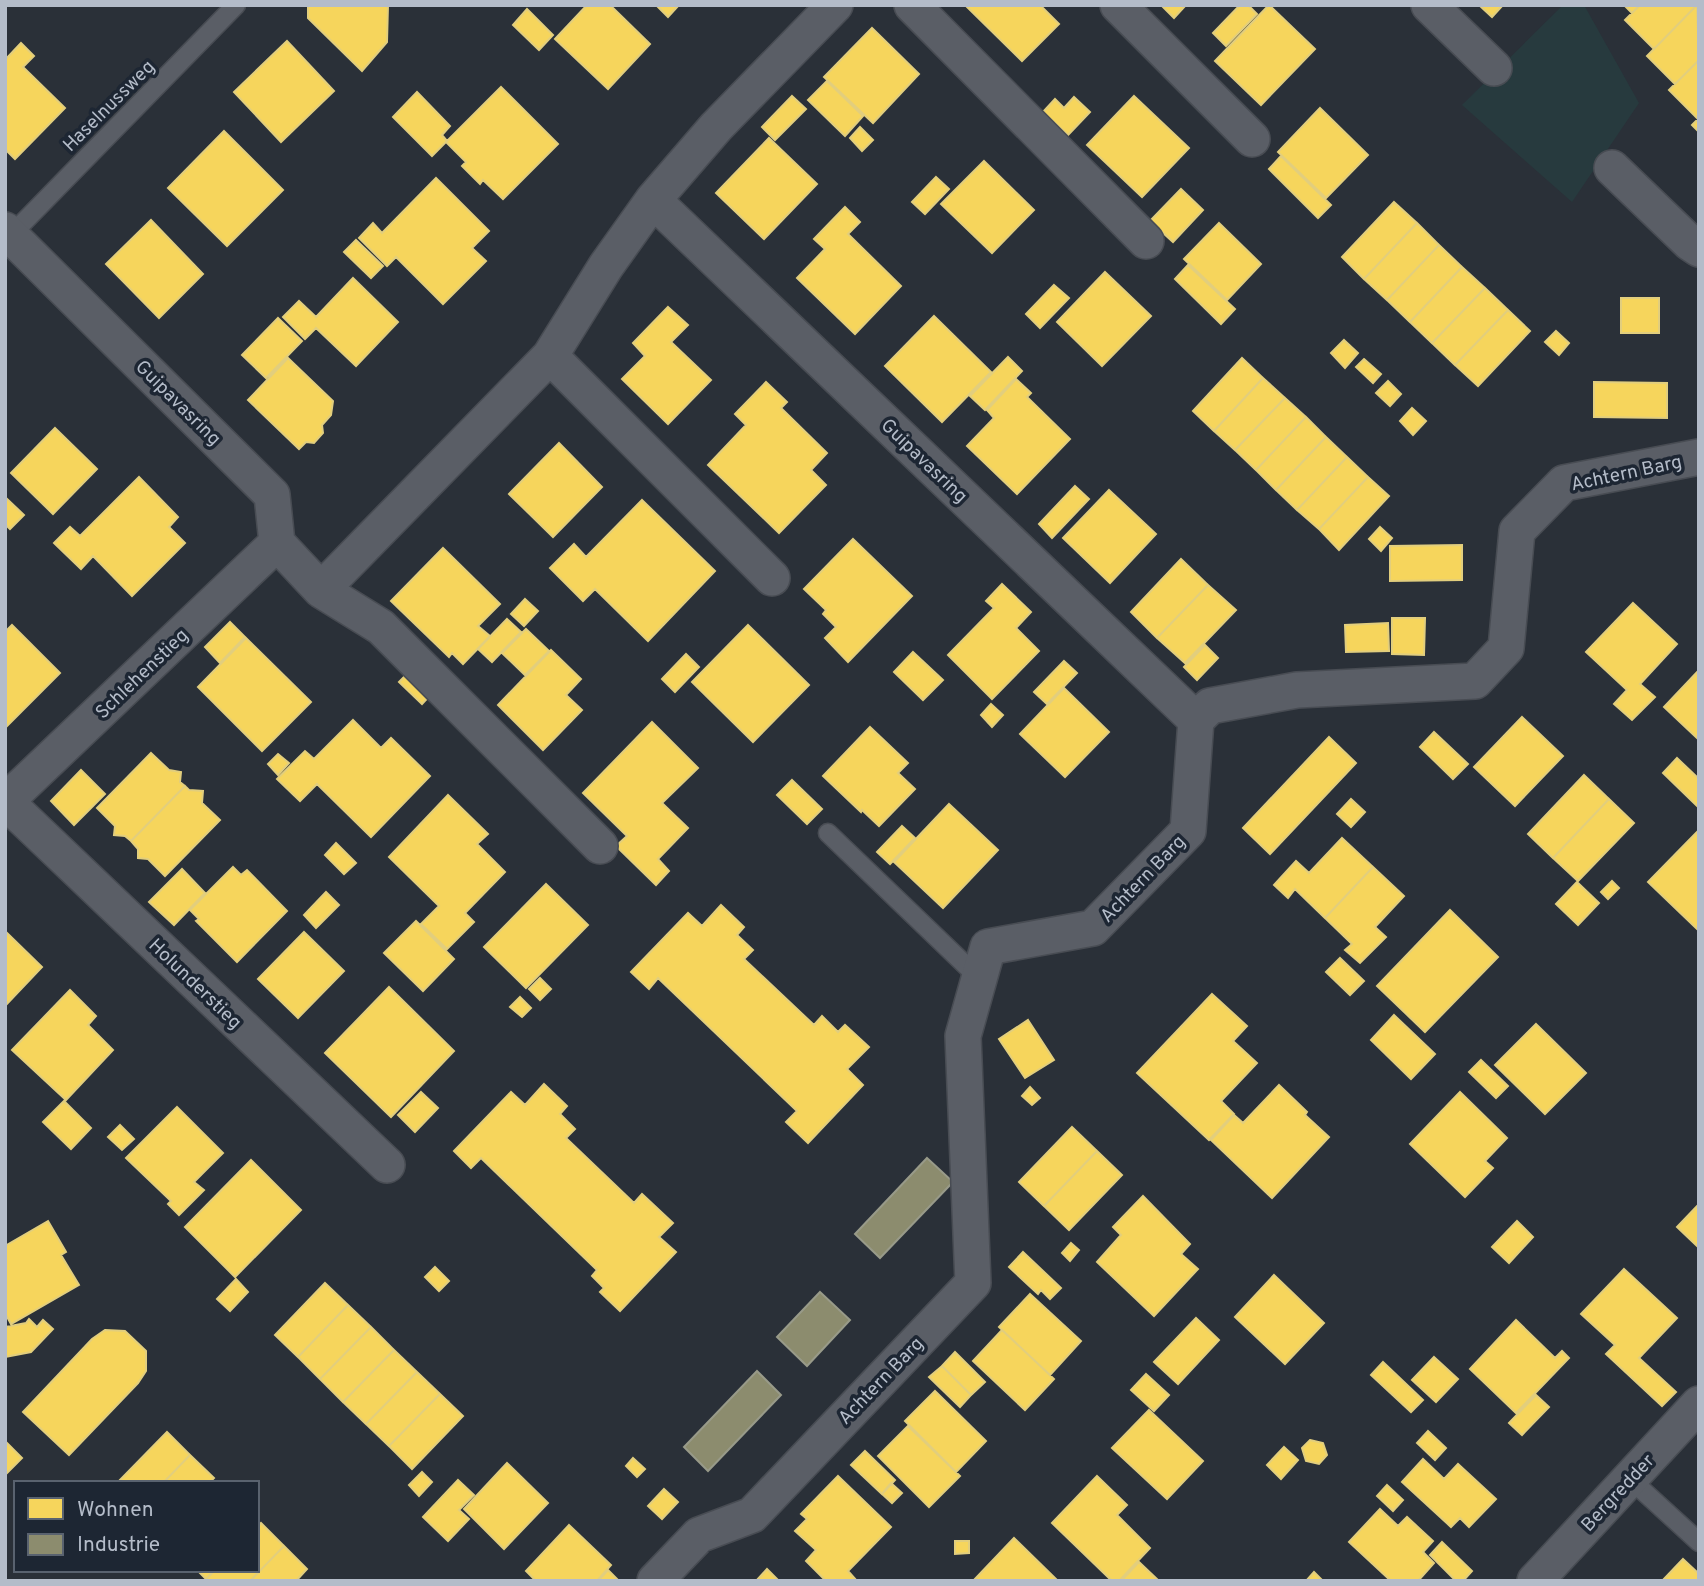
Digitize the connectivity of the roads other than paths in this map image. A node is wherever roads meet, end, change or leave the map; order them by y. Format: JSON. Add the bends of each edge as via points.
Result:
{"nodes":[{"id":1,"x":236,"y":5,"type":"edge"},
{"id":2,"x":835,"y":5,"type":"edge"},
{"id":3,"x":912,"y":5,"type":"edge"},
{"id":4,"x":1118,"y":5,"type":"edge"},
{"id":5,"x":1429,"y":5,"type":"edge"},
{"id":6,"x":1494,"y":68,"type":"dead end"},
{"id":7,"x":1252,"y":139,"type":"dead end"},
{"id":8,"x":1612,"y":168,"type":"dead end"},
{"id":9,"x":653,"y":200,"type":"junction"},
{"id":10,"x":8,"y":232,"type":"edge"},
{"id":11,"x":1146,"y":241,"type":"dead end"},
{"id":12,"x":1699,"y":249,"type":"edge"},
{"id":13,"x":551,"y":356,"type":"junction"},
{"id":14,"x":1699,"y":457,"type":"edge"},
{"id":15,"x":277,"y":544,"type":"junction"},
{"id":16,"x":772,"y":578,"type":"dead end"},
{"id":17,"x":321,"y":590,"type":"junction"},
{"id":18,"x":1196,"y":720,"type":"junction"},
{"id":19,"x":5,"y":802,"type":"edge"},
{"id":20,"x":828,"y":833,"type":"dead end"},
{"id":21,"x":600,"y":846,"type":"dead end"},
{"id":22,"x":980,"y":979,"type":"junction"},
{"id":23,"x":387,"y":1166,"type":"dead end"},
{"id":24,"x":1699,"y":1404,"type":"edge"},
{"id":25,"x":1630,"y":1479,"type":"junction"},
{"id":26,"x":1699,"y":1542,"type":"edge"},
{"id":27,"x":655,"y":1581,"type":"edge"},
{"id":28,"x":1535,"y":1581,"type":"edge"}],
"edges":[{"from":1,"to":10,"type":"lane","name":"Haselnussweg"},
{"from":2,"to":9,"type":"street","via":[[716,127]]},
{"from":3,"to":11,"type":"street"},
{"from":4,"to":7,"type":"street"},
{"from":5,"to":6,"type":"street"},
{"from":8,"to":12,"type":"street"},
{"from":9,"to":13,"type":"street"},
{"from":9,"to":18,"type":"street","name":"Guipavasring"},
{"from":10,"to":15,"type":"street","name":"Guipavasring","via":[[272,495]]},
{"from":13,"to":16,"type":"street"},
{"from":13,"to":17,"type":"street"},
{"from":14,"to":18,"type":"street","name":"Achtern Barg","via":[[1564,483],[1517,531],[1506,648],[1475,681],[1297,690],[1210,706]]},
{"from":15,"to":17,"type":"street"},
{"from":15,"to":19,"type":"street","name":"Schlehenstieg"},
{"from":17,"to":21,"type":"street","via":[[381,627]]},
{"from":18,"to":22,"type":"street","name":"Achtern Barg","via":[[1188,831],[1093,928],[988,947]]},
{"from":19,"to":23,"type":"street","name":"Holunderstieg"},
{"from":20,"to":22,"type":"lane"},
{"from":22,"to":27,"type":"street","name":"Achtern Barg","via":[[963,1036],[973,1283],[751,1515],[699,1535]]},
{"from":24,"to":25,"type":"street","name":"Bergredder"},
{"from":25,"to":26,"type":"lane"},
{"from":25,"to":28,"type":"street","name":"Bergredder"}]}
